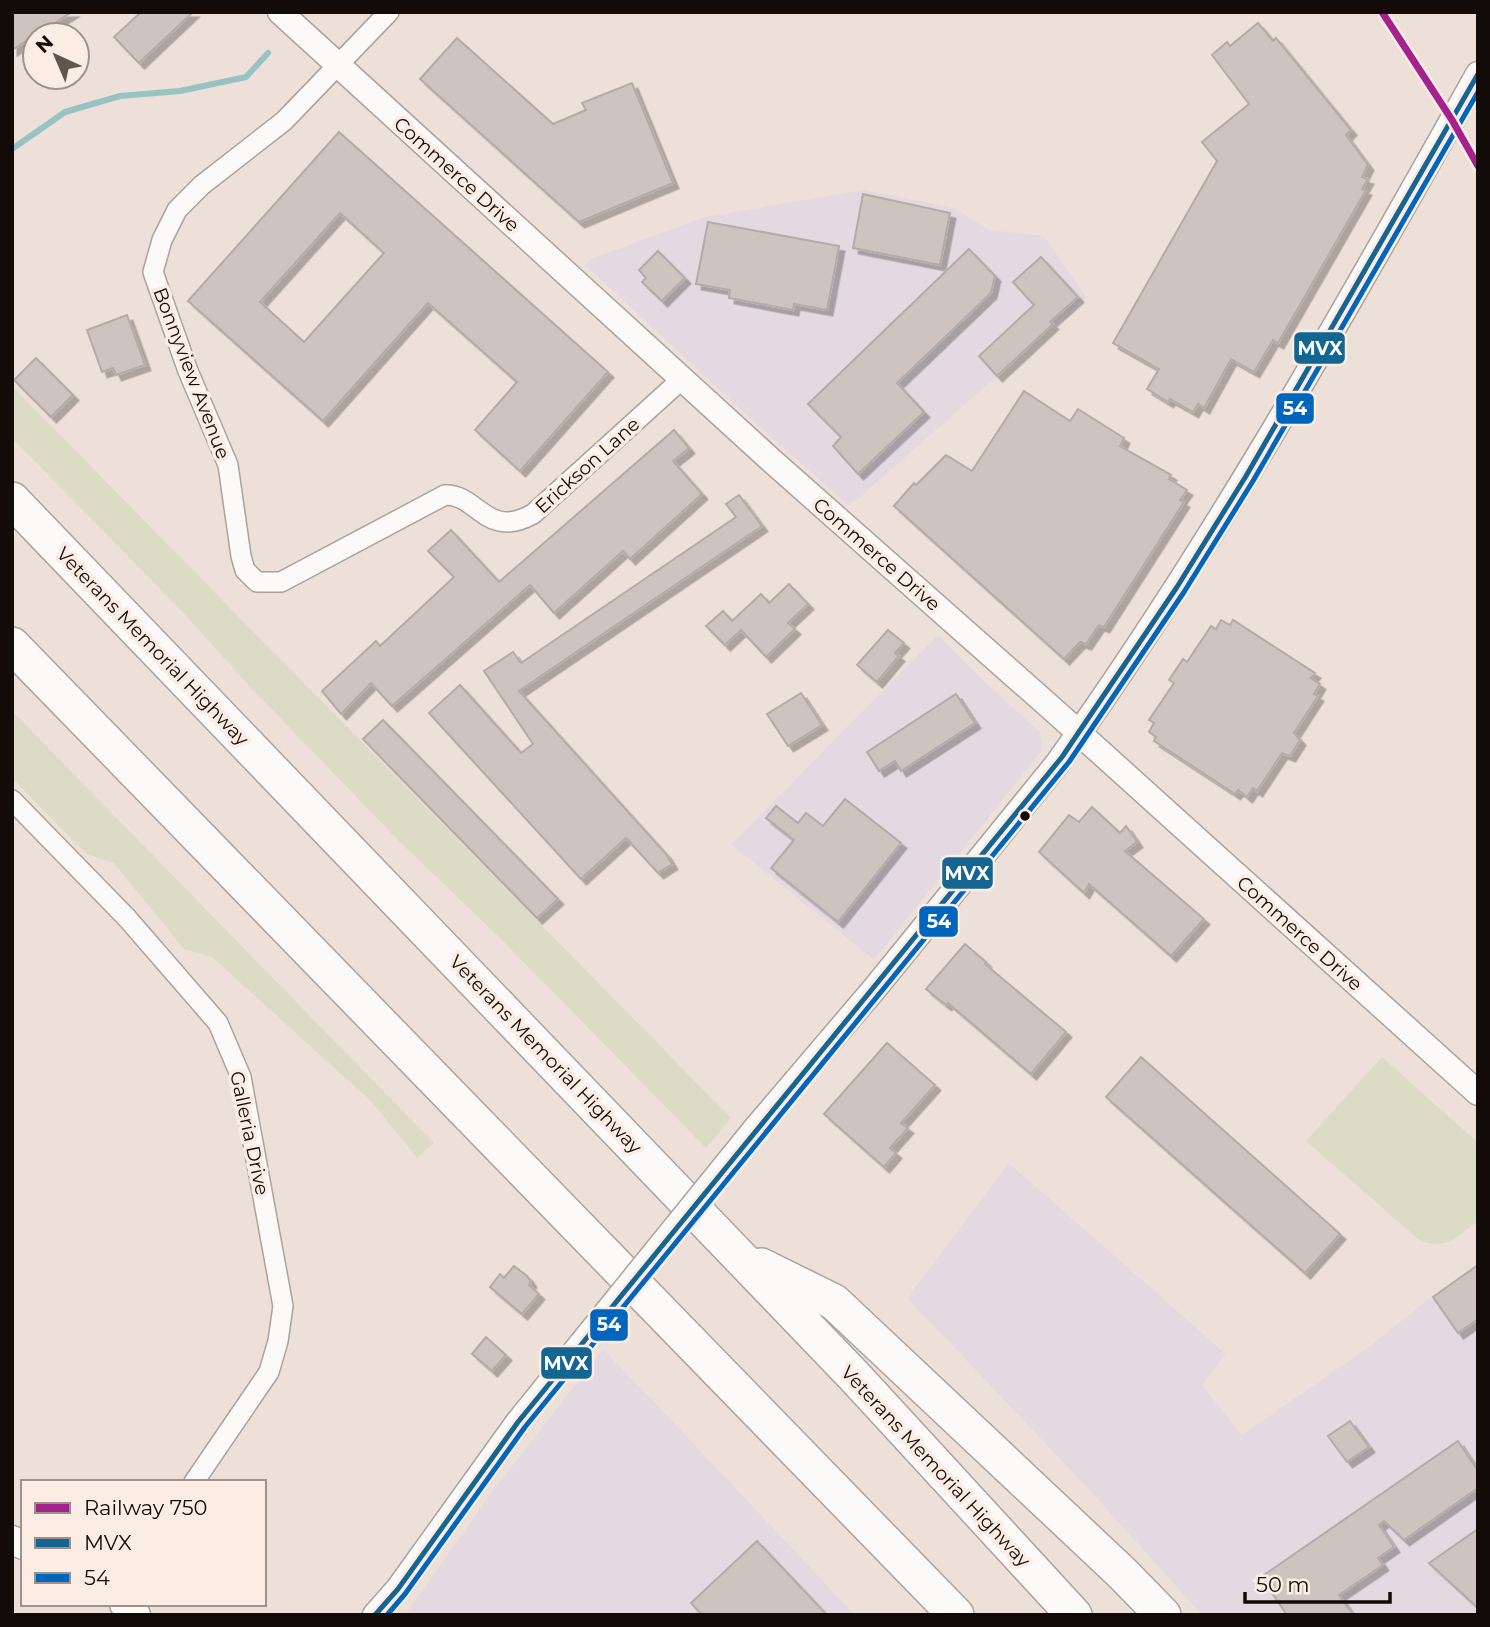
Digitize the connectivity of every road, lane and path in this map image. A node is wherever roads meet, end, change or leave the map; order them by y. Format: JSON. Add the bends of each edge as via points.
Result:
{"nodes":[{"id":1,"x":280,"y":12,"type":"edge"},
{"id":2,"x":389,"y":12,"type":"edge"},
{"id":3,"x":338,"y":66,"type":"junction"},
{"id":4,"x":1478,"y":74,"type":"edge"},
{"id":5,"x":682,"y":379,"type":"junction"},
{"id":6,"x":12,"y":500,"type":"edge"},
{"id":7,"x":257,"y":582,"type":"joint"},
{"id":8,"x":12,"y":645,"type":"edge"},
{"id":9,"x":1079,"y":734,"type":"junction"},
{"id":10,"x":12,"y":800,"type":"edge"},
{"id":11,"x":1478,"y":1093,"type":"edge"},
{"id":12,"x":739,"y":1255,"type":"junction"},
{"id":13,"x":195,"y":1480,"type":"edge"},
{"id":14,"x":933,"y":1601,"type":"edge"},
{"id":15,"x":375,"y":1615,"type":"edge"},
{"id":16,"x":956,"y":1615,"type":"edge"},
{"id":17,"x":1074,"y":1615,"type":"edge"},
{"id":18,"x":1163,"y":1615,"type":"edge"}],
"edges":[{"from":1,"to":3,"type":"street","name":"Commerce Drive"},
{"from":2,"to":3,"type":"street","name":"Bonnyview Avenue"},
{"from":3,"to":5,"type":"street","name":"Commerce Drive"},
{"from":3,"to":7,"type":"street","name":"Bonnyview Avenue","via":[[285,121],[202,185],[177,211],[153,272],[188,371],[229,465],[241,556],[245,570]]},
{"from":4,"to":9,"type":"street","via":[[1246,476]]},
{"from":5,"to":7,"type":"street","name":"Erickson Lane","via":[[519,522],[492,519],[454,494],[445,495],[281,582]]},
{"from":5,"to":9,"type":"street","name":"Commerce Drive"},
{"from":6,"to":12,"type":"highway","name":"Veterans Memorial Highway"},
{"from":8,"to":14,"type":"highway"},
{"from":9,"to":11,"type":"street","name":"Commerce Drive"},
{"from":9,"to":15,"type":"street","bridge":true,"via":[[518,1422]]},
{"from":10,"to":13,"type":"street","name":"Galleria Drive","via":[[127,918],[218,1023],[241,1077],[283,1306],[269,1372]]},
{"from":12,"to":17,"type":"highway","name":"Veterans Memorial Highway"},
{"from":12,"to":18,"type":"highway","via":[[834,1302]]},
{"from":14,"to":16,"type":"highway"}]}
